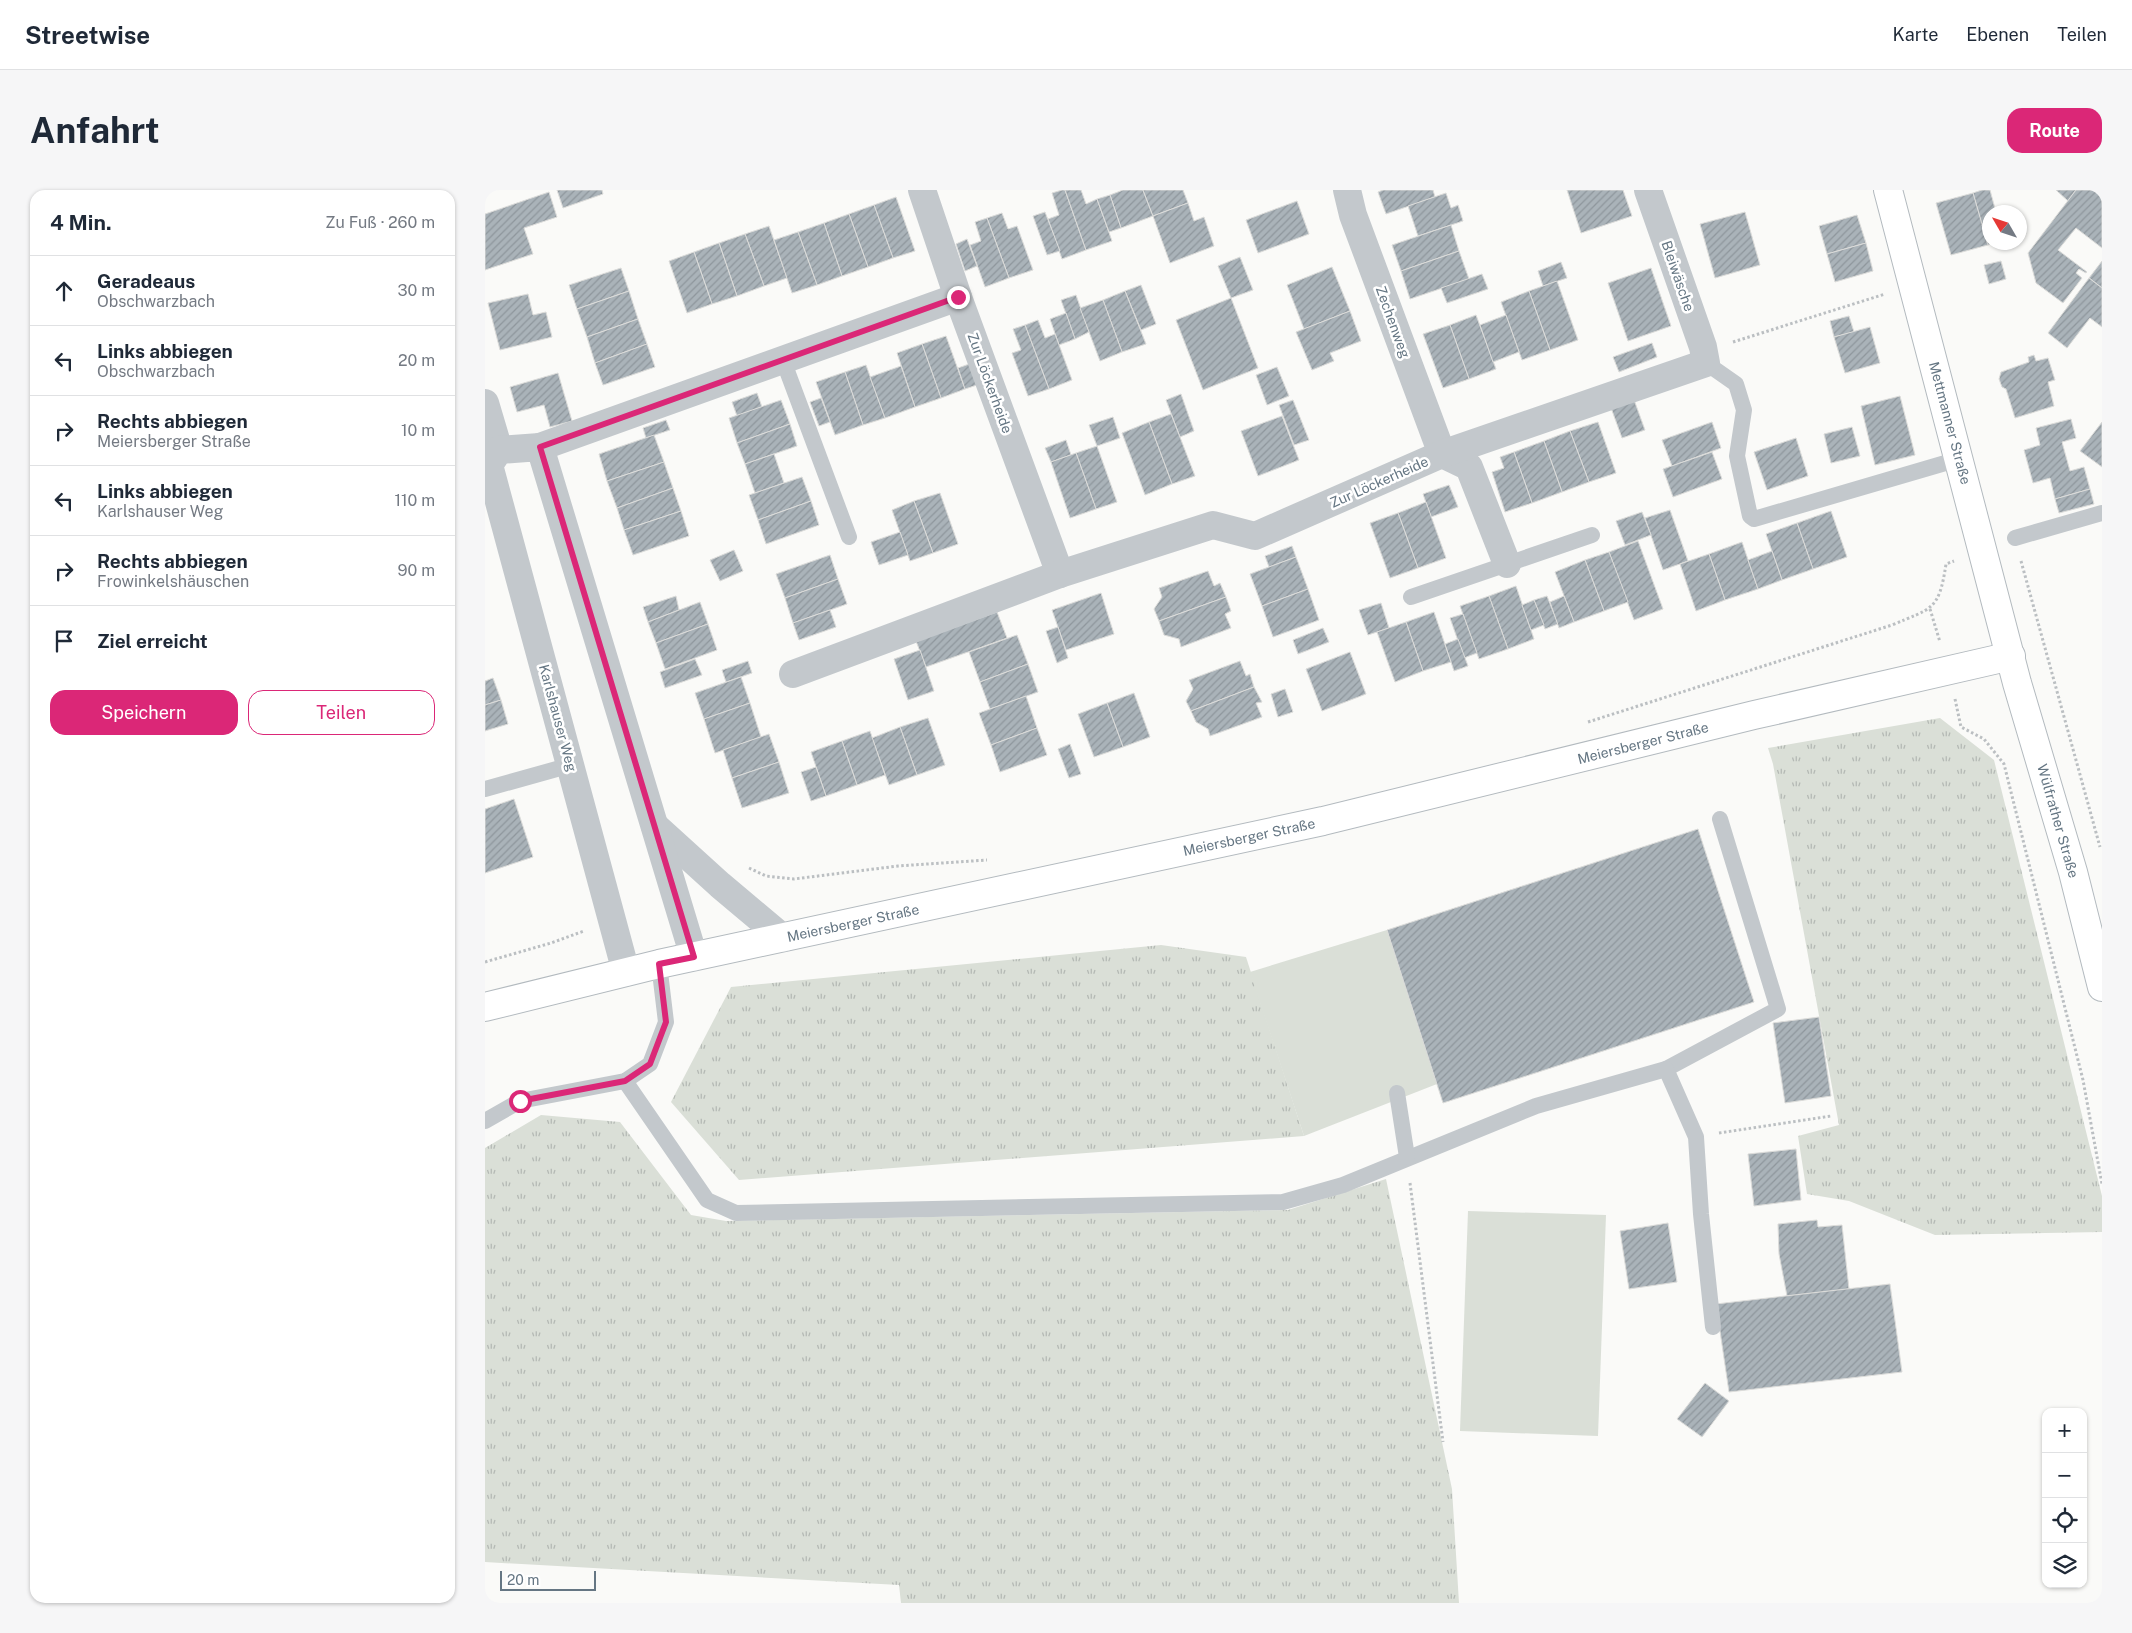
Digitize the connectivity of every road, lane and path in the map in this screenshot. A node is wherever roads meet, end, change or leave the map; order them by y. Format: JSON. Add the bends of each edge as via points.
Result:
{"nodes":[{"id":1,"x":922,"y":190,"type":"edge"},
{"id":2,"x":1347,"y":190,"type":"edge"},
{"id":3,"x":1648,"y":190,"type":"edge"},
{"id":4,"x":1888,"y":190,"type":"edge"},
{"id":5,"x":1914,"y":285,"type":"junction"},
{"id":6,"x":958,"y":297,"type":"junction"},
{"id":7,"x":1705,"y":355,"type":"junction"},
{"id":8,"x":783,"y":360,"type":"junction"},
{"id":9,"x":485,"y":403,"type":"edge"},
{"id":10,"x":540,"y":447,"type":"junction"},
{"id":11,"x":1442,"y":454,"type":"junction"},
{"id":12,"x":1959,"y":459,"type":"junction"},
{"id":13,"x":491,"y":460,"type":"edge"},
{"id":14,"x":2102,"y":513,"type":"edge"},
{"id":15,"x":1592,"y":534,"type":"dead end"},
{"id":16,"x":849,"y":537,"type":"dead end"},
{"id":17,"x":2015,"y":538,"type":"joint"},
{"id":18,"x":1982,"y":548,"type":"junction"},
{"id":19,"x":1507,"y":564,"type":"junction"},
{"id":20,"x":1060,"y":574,"type":"junction"},
{"id":21,"x":1411,"y":597,"type":"dead end"},
{"id":22,"x":1930,"y":609,"type":"junction"},
{"id":23,"x":2011,"y":656,"type":"junction"},
{"id":24,"x":1948,"y":669,"type":"junction"},
{"id":25,"x":793,"y":674,"type":"dead end"},
{"id":26,"x":1583,"y":724,"type":"dead end"},
{"id":27,"x":571,"y":765,"type":"junction"},
{"id":28,"x":485,"y":789,"type":"edge"},
{"id":29,"x":1720,"y":819,"type":"dead end"},
{"id":30,"x":655,"y":826,"type":"junction"},
{"id":31,"x":2102,"y":855,"type":"edge"},
{"id":32,"x":987,"y":860,"type":"dead end"},
{"id":33,"x":720,"y":885,"type":"junction"},
{"id":34,"x":613,"y":920,"type":"junction"},
{"id":35,"x":783,"y":938,"type":"junction"},
{"id":36,"x":694,"y":957,"type":"junction"},
{"id":37,"x":485,"y":962,"type":"edge"},
{"id":38,"x":659,"y":964,"type":"junction"},
{"id":39,"x":626,"y":972,"type":"junction"},
{"id":40,"x":2102,"y":987,"type":"edge"},
{"id":41,"x":485,"y":1007,"type":"edge"},
{"id":42,"x":1666,"y":1069,"type":"junction"},
{"id":43,"x":625,"y":1081,"type":"junction"},
{"id":44,"x":1397,"y":1093,"type":"dead end"},
{"id":45,"x":1831,"y":1116,"type":"dead end"},
{"id":46,"x":485,"y":1121,"type":"edge"},
{"id":47,"x":1696,"y":1137,"type":"junction"},
{"id":48,"x":1407,"y":1157,"type":"junction"},
{"id":49,"x":2102,"y":1184,"type":"edge"},
{"id":50,"x":1713,"y":1327,"type":"dead end"},
{"id":51,"x":1443,"y":1442,"type":"dead end"}],
"edges":[{"from":1,"to":6,"type":"street","name":"Zur Löckerheide"},
{"from":2,"to":11,"type":"street","name":"Zechenweg","via":[[1353,215]]},
{"from":3,"to":7,"type":"street","name":"Bleiwäsche"},
{"from":4,"to":5,"type":"main road","name":"Mettmanner Straße"},
{"from":5,"to":7,"type":"path"},
{"from":5,"to":12,"type":"main road","name":"Mettmanner Straße"},
{"from":6,"to":8,"type":"street"},
{"from":6,"to":20,"type":"street","name":"Zur Löckerheide"},
{"from":7,"to":11,"type":"street","name":"Zur Löckerheide"},
{"from":7,"to":12,"type":"lane","via":[[1736,384],[1745,410],[1737,456],[1750,516],[1754,519]]},
{"from":8,"to":10,"type":"street"},
{"from":8,"to":16,"type":"lane"},
{"from":9,"to":13,"type":"street","name":"Karlshauser Weg"},
{"from":10,"to":13,"type":"street"},
{"from":10,"to":30,"type":"street"},
{"from":11,"to":19,"type":"street","name":"Zur Löckerheide","via":[[1469,467]]},
{"from":11,"to":20,"type":"street","name":"Zur Löckerheide","via":[[1255,536],[1213,525]]},
{"from":12,"to":18,"type":"main road","name":"Mettmanner Straße"},
{"from":13,"to":27,"type":"street","name":"Karlshauser Weg"},
{"from":14,"to":17,"type":"lane"},
{"from":15,"to":19,"type":"lane"},
{"from":17,"to":31,"type":"path"},
{"from":18,"to":22,"type":"path","via":[[1946,564],[1942,590]]},
{"from":18,"to":23,"type":"main road","name":"Mettmanner Straße"},
{"from":19,"to":21,"type":"lane"},
{"from":20,"to":25,"type":"street","name":"Zur Löckerheide"},
{"from":22,"to":24,"type":"path"},
{"from":22,"to":26,"type":"path","via":[[1892,626]]},
{"from":23,"to":24,"type":"main road","name":"Meiersberger Straße"},
{"from":23,"to":40,"type":"main road","name":"Wülfrather Straße","via":[[2073,872]]},
{"from":24,"to":35,"type":"main road","name":"Meiersberger Straße","via":[[1323,821]]},
{"from":24,"to":49,"type":"path","via":[[1961,727],[1984,739],[2004,764],[2083,1080]]},
{"from":27,"to":28,"type":"lane"},
{"from":27,"to":34,"type":"street","name":"Karlshauser Weg"},
{"from":29,"to":42,"type":"lane","via":[[1778,1009]]},
{"from":30,"to":33,"type":"street"},
{"from":30,"to":36,"type":"street"},
{"from":32,"to":33,"type":"path","via":[[898,866],[794,880],[766,876],[735,861]]},
{"from":33,"to":35,"type":"street"},
{"from":34,"to":37,"type":"path","via":[[551,943]]},
{"from":34,"to":39,"type":"street","name":"Karlshauser Weg"},
{"from":35,"to":36,"type":"main road","name":"Meiersberger Straße"},
{"from":36,"to":38,"type":"main road","name":"Meiersberger Straße"},
{"from":38,"to":39,"type":"main road","name":"Meiersberger Straße"},
{"from":38,"to":43,"type":"lane","via":[[666,1022],[650,1064]]},
{"from":39,"to":41,"type":"main road","name":"Meiersberger Straße"},
{"from":42,"to":47,"type":"lane"},
{"from":42,"to":48,"type":"lane","via":[[1536,1106]]},
{"from":43,"to":46,"type":"lane","via":[[520,1101]]},
{"from":43,"to":48,"type":"lane","via":[[707,1200],[736,1213],[1283,1202],[1343,1185]]},
{"from":44,"to":48,"type":"lane"},
{"from":45,"to":47,"type":"path"},
{"from":47,"to":50,"type":"lane"},
{"from":48,"to":51,"type":"path"}]}
